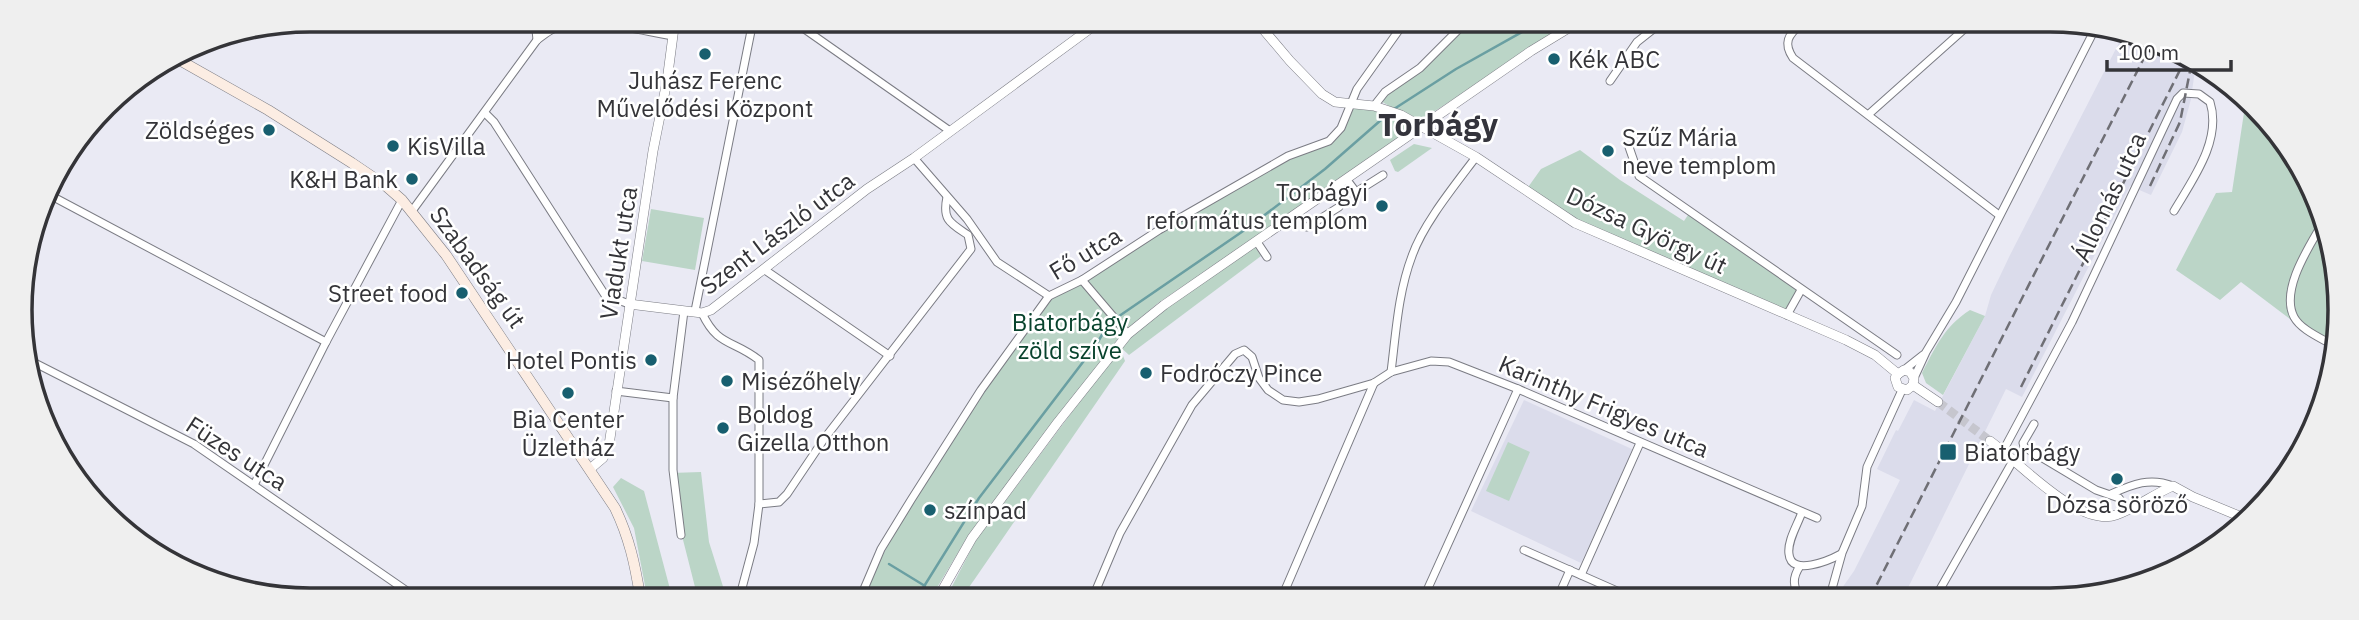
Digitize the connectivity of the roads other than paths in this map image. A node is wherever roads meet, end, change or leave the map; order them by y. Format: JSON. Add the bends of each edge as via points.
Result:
{"nodes":[{"id":1,"x":537,"y":32,"type":"edge"},
{"id":2,"x":547,"y":32,"type":"edge"},
{"id":3,"x":646,"y":32,"type":"edge"},
{"id":4,"x":674,"y":32,"type":"edge"},
{"id":5,"x":751,"y":32,"type":"edge"},
{"id":6,"x":809,"y":32,"type":"edge"},
{"id":7,"x":1085,"y":32,"type":"edge"},
{"id":8,"x":1266,"y":32,"type":"edge"},
{"id":9,"x":1398,"y":32,"type":"edge"},
{"id":10,"x":1456,"y":32,"type":"edge"},
{"id":11,"x":1562,"y":32,"type":"edge"},
{"id":12,"x":1650,"y":32,"type":"edge"},
{"id":13,"x":1792,"y":32,"type":"edge"},
{"id":14,"x":1961,"y":32,"type":"edge"},
{"id":15,"x":2092,"y":35,"type":"edge"},
{"id":16,"x":673,"y":36,"type":"junction"},
{"id":17,"x":537,"y":40,"type":"junction"},
{"id":18,"x":183,"y":62,"type":"edge"},
{"id":19,"x":1610,"y":81,"type":"dead end"},
{"id":20,"x":1351,"y":105,"type":"junction"},
{"id":21,"x":1374,"y":106,"type":"junction"},
{"id":22,"x":485,"y":113,"type":"junction"},
{"id":23,"x":1869,"y":114,"type":"junction"},
{"id":24,"x":1423,"y":125,"type":"junction"},
{"id":25,"x":950,"y":131,"type":"junction"},
{"id":26,"x":1629,"y":147,"type":"dead end"},
{"id":27,"x":1476,"y":157,"type":"junction"},
{"id":28,"x":914,"y":158,"type":"junction"},
{"id":29,"x":1383,"y":175,"type":"dead end"},
{"id":30,"x":1347,"y":180,"type":"junction"},
{"id":31,"x":947,"y":197,"type":"junction"},
{"id":32,"x":55,"y":198,"type":"edge"},
{"id":33,"x":401,"y":200,"type":"junction"},
{"id":34,"x":1339,"y":207,"type":"dead end"},
{"id":35,"x":412,"y":211,"type":"junction"},
{"id":36,"x":2174,"y":211,"type":"dead end"},
{"id":37,"x":1999,"y":215,"type":"junction"},
{"id":38,"x":1307,"y":227,"type":"dead end"},
{"id":39,"x":2317,"y":233,"type":"edge"},
{"id":40,"x":1257,"y":242,"type":"junction"},
{"id":41,"x":1267,"y":257,"type":"dead end"},
{"id":42,"x":765,"y":270,"type":"junction"},
{"id":43,"x":1082,"y":280,"type":"junction"},
{"id":44,"x":1801,"y":290,"type":"junction"},
{"id":45,"x":1049,"y":296,"type":"junction"},
{"id":46,"x":629,"y":304,"type":"junction"},
{"id":47,"x":684,"y":311,"type":"junction"},
{"id":48,"x":698,"y":312,"type":"junction"},
{"id":49,"x":1787,"y":315,"type":"junction"},
{"id":50,"x":1128,"y":334,"type":"junction"},
{"id":51,"x":2326,"y":341,"type":"edge"},
{"id":52,"x":326,"y":342,"type":"junction"},
{"id":53,"x":1877,"y":342,"type":"junction"},
{"id":54,"x":1871,"y":352,"type":"junction"},
{"id":55,"x":1926,"y":352,"type":"junction"},
{"id":56,"x":1897,"y":355,"type":"dead end"},
{"id":57,"x":890,"y":356,"type":"junction"},
{"id":58,"x":37,"y":364,"type":"edge"},
{"id":59,"x":1391,"y":372,"type":"junction"},
{"id":60,"x":1901,"y":372,"type":"junction"},
{"id":61,"x":1913,"y":382,"type":"junction"},
{"id":62,"x":1374,"y":383,"type":"junction"},
{"id":63,"x":1518,"y":389,"type":"junction"},
{"id":64,"x":1902,"y":390,"type":"junction"},
{"id":65,"x":616,"y":391,"type":"junction"},
{"id":66,"x":673,"y":398,"type":"junction"},
{"id":67,"x":1938,"y":402,"type":"tunnel mouth"},
{"id":68,"x":2034,"y":424,"type":"dead end"},
{"id":69,"x":1990,"y":441,"type":"tunnel mouth"},
{"id":70,"x":1640,"y":443,"type":"junction"},
{"id":71,"x":2003,"y":451,"type":"junction"},
{"id":72,"x":2014,"y":459,"type":"junction"},
{"id":73,"x":590,"y":469,"type":"junction"},
{"id":74,"x":254,"y":485,"type":"junction"},
{"id":75,"x":2173,"y":486,"type":"junction"},
{"id":76,"x":2111,"y":494,"type":"junction"},
{"id":77,"x":759,"y":504,"type":"junction"},
{"id":78,"x":2127,"y":510,"type":"junction"},
{"id":79,"x":1802,"y":512,"type":"junction"},
{"id":80,"x":2237,"y":515,"type":"edge"},
{"id":81,"x":1817,"y":518,"type":"dead end"},
{"id":82,"x":681,"y":535,"type":"dead end"},
{"id":83,"x":1524,"y":550,"type":"dead end"},
{"id":84,"x":1842,"y":553,"type":"junction"},
{"id":85,"x":1800,"y":566,"type":"junction"},
{"id":86,"x":1570,"y":570,"type":"junction"},
{"id":87,"x":1581,"y":575,"type":"junction"},
{"id":88,"x":402,"y":588,"type":"edge"},
{"id":89,"x":639,"y":588,"type":"edge"},
{"id":90,"x":742,"y":588,"type":"edge"},
{"id":91,"x":864,"y":588,"type":"edge"},
{"id":92,"x":944,"y":588,"type":"edge"},
{"id":93,"x":1097,"y":588,"type":"edge"},
{"id":94,"x":1286,"y":588,"type":"edge"},
{"id":95,"x":1428,"y":588,"type":"edge"},
{"id":96,"x":1562,"y":588,"type":"edge"},
{"id":97,"x":1610,"y":588,"type":"edge"},
{"id":98,"x":1795,"y":588,"type":"edge"},
{"id":99,"x":1833,"y":588,"type":"edge"},
{"id":100,"x":1941,"y":588,"type":"edge"}],
"edges":[{"from":1,"to":17,"type":"street"},
{"from":2,"to":17,"type":"street"},
{"from":3,"to":16,"type":"street"},
{"from":4,"to":16,"type":"street","name":"Viadukt utca"},
{"from":5,"to":48,"type":"street"},
{"from":6,"to":25,"type":"street"},
{"from":7,"to":25,"type":"street","name":"Szent László utca"},
{"from":8,"to":20,"type":"street","via":[[1322,94]]},
{"from":9,"to":20,"type":"street","name":"Fő utca","via":[[1357,89]]},
{"from":10,"to":21,"type":"street"},
{"from":11,"to":24,"type":"street"},
{"from":12,"to":19,"type":"street","via":[[1637,42]]},
{"from":13,"to":23,"type":"street","via":[[1787,50],[1793,58]]},
{"from":14,"to":23,"type":"street"},
{"from":15,"to":37,"type":"street"},
{"from":16,"to":46,"type":"street","name":"Viadukt utca"},
{"from":17,"to":22,"type":"street"},
{"from":18,"to":33,"type":"main road","name":"Szabadság út","via":[[352,163]]},
{"from":20,"to":21,"type":"street","name":"Dózsa György út"},
{"from":20,"to":43,"type":"street","name":"Fő utca","via":[[1329,141],[1288,156]]},
{"from":21,"to":24,"type":"street","name":"Dózsa György út"},
{"from":22,"to":35,"type":"street"},
{"from":22,"to":46,"type":"street","name":"Szent László utca","via":[[605,295]]},
{"from":23,"to":37,"type":"street"},
{"from":24,"to":27,"type":"street","name":"Dózsa György út"},
{"from":24,"to":30,"type":"street"},
{"from":25,"to":28,"type":"street","name":"Szent László utca"},
{"from":26,"to":44,"type":"street","name":"Dózsa György út","via":[[1639,176]]},
{"from":27,"to":49,"type":"street","name":"Dózsa György út","via":[[1575,223]]},
{"from":27,"to":59,"type":"street","via":[[1448,193],[1412,254]]},
{"from":28,"to":31,"type":"street"},
{"from":28,"to":42,"type":"street","name":"Szent László utca"},
{"from":29,"to":30,"type":"street","via":[[1356,192]]},
{"from":30,"to":40,"type":"street"},
{"from":31,"to":45,"type":"street","via":[[997,262]]},
{"from":31,"to":57,"type":"street","via":[[944,209],[949,222],[968,235],[971,249]]},
{"from":32,"to":52,"type":"street"},
{"from":33,"to":35,"type":"main road","name":"Szabadság út"},
{"from":33,"to":52,"type":"street"},
{"from":34,"to":38,"type":"street"},
{"from":35,"to":73,"type":"main road","name":"Szabadság út"},
{"from":36,"to":71,"type":"street","name":"Állomás utca","via":[[2213,131],[2210,103],[2199,94],[2183,93],[2177,99],[2072,322]]},
{"from":37,"to":55,"type":"street"},
{"from":39,"to":51,"type":"street","via":[[2290,299],[2294,317]]},
{"from":40,"to":41,"type":"street"},
{"from":40,"to":50,"type":"street"},
{"from":42,"to":48,"type":"street","name":"Szent László utca","via":[[711,310]]},
{"from":42,"to":57,"type":"street"},
{"from":43,"to":45,"type":"street","name":"Fő utca"},
{"from":43,"to":50,"type":"street"},
{"from":44,"to":49,"type":"street"},
{"from":44,"to":53,"type":"street","name":"Dózsa György út"},
{"from":45,"to":91,"type":"street","name":"Fő utca","via":[[918,489],[881,549]]},
{"from":46,"to":47,"type":"street","name":"Szent László utca"},
{"from":46,"to":65,"type":"street","name":"Viadukt utca"},
{"from":47,"to":48,"type":"street","name":"Szent László utca"},
{"from":47,"to":66,"type":"street"},
{"from":48,"to":77,"type":"street","via":[[722,341],[741,346],[759,360]]},
{"from":49,"to":54,"type":"street","name":"Dózsa György út"},
{"from":50,"to":92,"type":"street","via":[[972,538]]},
{"from":52,"to":74,"type":"street"},
{"from":53,"to":54,"type":"street"},
{"from":53,"to":56,"type":"street","name":"Dózsa György út"},
{"from":54,"to":60,"type":"street","name":"Dózsa György út"},
{"from":55,"to":60,"type":"street"},
{"from":55,"to":61,"type":"street"},
{"from":57,"to":77,"type":"street","via":[[787,494],[779,502]]},
{"from":58,"to":74,"type":"street","name":"Füzes utca","via":[[194,444]]},
{"from":59,"to":62,"type":"street","name":"Karinthy Frigyes utca"},
{"from":59,"to":63,"type":"street","name":"Karinthy Frigyes utca","via":[[1431,361],[1449,362]]},
{"from":60,"to":61,"type":"street","name":"Dózsa György út","via":[[1910,372]]},
{"from":60,"to":64,"type":"street","via":[[1895,383]]},
{"from":61,"to":64,"type":"street"},
{"from":61,"to":67,"type":"street","name":"Dózsa György út"},
{"from":62,"to":93,"type":"street","name":"Karinthy Frigyes utca","via":[[1318,399],[1283,400],[1259,378],[1248,352],[1238,351],[1192,405],[1120,533]]},
{"from":62,"to":94,"type":"street"},
{"from":63,"to":70,"type":"street","name":"Karinthy Frigyes utca"},
{"from":63,"to":95,"type":"street"},
{"from":64,"to":84,"type":"street","via":[[1867,467],[1862,506]]},
{"from":65,"to":66,"type":"street"},
{"from":65,"to":73,"type":"street","name":"Viadukt utca","via":[[606,453]]},
{"from":66,"to":82,"type":"street","via":[[673,470]]},
{"from":68,"to":76,"type":"street","via":[[2024,447],[2096,490]]},
{"from":69,"to":71,"type":"street"},
{"from":70,"to":79,"type":"street","name":"Karinthy Frigyes utca"},
{"from":70,"to":87,"type":"street"},
{"from":71,"to":72,"type":"street"},
{"from":72,"to":78,"type":"street","via":[[2080,512],[2105,518]]},
{"from":72,"to":100,"type":"street"},
{"from":73,"to":89,"type":"main road","name":"Szabadság út","via":[[627,532]]},
{"from":74,"to":88,"type":"street","name":"Füzes utca"},
{"from":75,"to":76,"type":"street","via":[[2148,480]]},
{"from":75,"to":78,"type":"street"},
{"from":75,"to":80,"type":"street"},
{"from":76,"to":78,"type":"street"},
{"from":77,"to":90,"type":"street"},
{"from":79,"to":81,"type":"street","name":"Karinthy Frigyes utca"},
{"from":79,"to":85,"type":"street","via":[[1789,554]]},
{"from":83,"to":86,"type":"street"},
{"from":84,"to":85,"type":"street"},
{"from":84,"to":99,"type":"street"},
{"from":85,"to":98,"type":"street"},
{"from":86,"to":87,"type":"street"},
{"from":86,"to":96,"type":"street"},
{"from":87,"to":97,"type":"street"}]}
